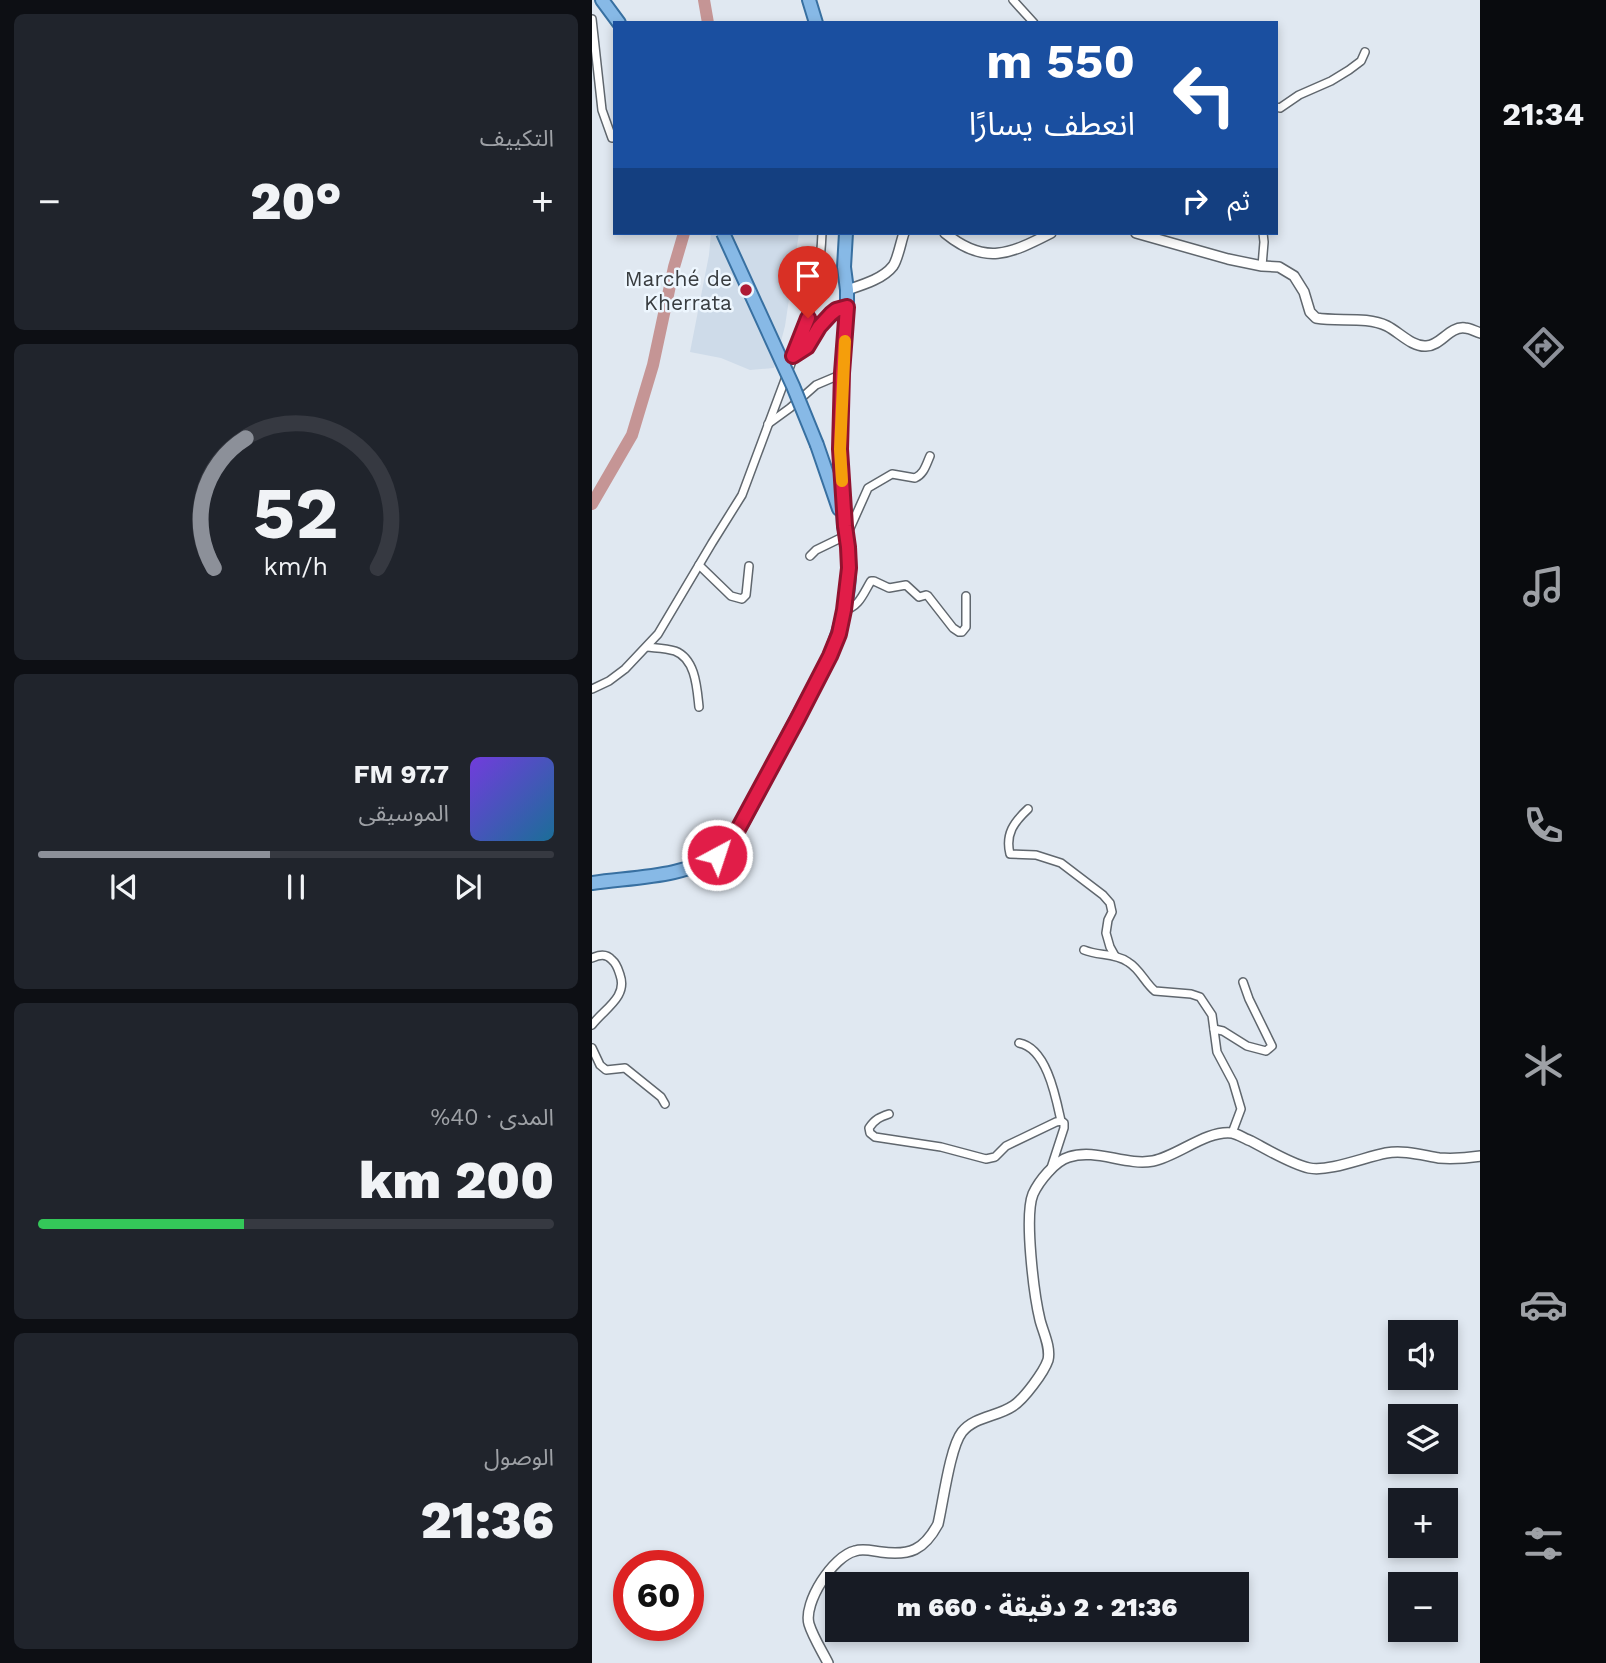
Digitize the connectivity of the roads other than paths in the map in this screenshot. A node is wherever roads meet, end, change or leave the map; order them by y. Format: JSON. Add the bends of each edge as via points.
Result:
{"nodes":[{"id":1,"x":602,"y":0,"type":"edge"},
{"id":2,"x":809,"y":0,"type":"edge"},
{"id":3,"x":1013,"y":0,"type":"edge"},
{"id":4,"x":592,"y":19,"type":"edge"},
{"id":5,"x":618,"y":21,"type":"edge"},
{"id":6,"x":815,"y":21,"type":"edge"},
{"id":7,"x":1032,"y":21,"type":"edge"},
{"id":8,"x":1365,"y":52,"type":"dead end"},
{"id":9,"x":1278,"y":108,"type":"edge"},
{"id":10,"x":612,"y":138,"type":"dead end"},
{"id":11,"x":724,"y":235,"type":"edge"},
{"id":12,"x":822,"y":235,"type":"edge"},
{"id":13,"x":846,"y":235,"type":"edge"},
{"id":14,"x":854,"y":235,"type":"edge"},
{"id":15,"x":903,"y":235,"type":"edge"},
{"id":16,"x":948,"y":235,"type":"edge"},
{"id":17,"x":1047,"y":235,"type":"edge"},
{"id":18,"x":1143,"y":235,"type":"edge"},
{"id":19,"x":1263,"y":235,"type":"edge"},
{"id":20,"x":1262,"y":266,"type":"junction"},
{"id":21,"x":847,"y":289,"type":"junction"},
{"id":22,"x":847,"y":307,"type":"junction"},
{"id":23,"x":1480,"y":333,"type":"edge"},
{"id":24,"x":793,"y":356,"type":"junction"},
{"id":25,"x":842,"y":373,"type":"junction"},
{"id":26,"x":768,"y":425,"type":"junction"},
{"id":27,"x":930,"y":456,"type":"dead end"},
{"id":28,"x":846,"y":530,"type":"junction"},
{"id":29,"x":810,"y":555,"type":"dead end"},
{"id":30,"x":699,"y":565,"type":"junction"},
{"id":31,"x":750,"y":566,"type":"dead end"},
{"id":32,"x":966,"y":596,"type":"dead end"},
{"id":33,"x":844,"y":610,"type":"junction"},
{"id":34,"x":647,"y":647,"type":"junction"},
{"id":35,"x":592,"y":689,"type":"edge"},
{"id":36,"x":699,"y":707,"type":"dead end"},
{"id":37,"x":1028,"y":810,"type":"dead end"},
{"id":38,"x":592,"y":883,"type":"edge"},
{"id":39,"x":1084,"y":950,"type":"dead end"},
{"id":40,"x":1115,"y":956,"type":"junction"},
{"id":41,"x":592,"y":958,"type":"edge"},
{"id":42,"x":1242,"y":982,"type":"dead end"},
{"id":43,"x":592,"y":1025,"type":"edge"},
{"id":44,"x":1214,"y":1029,"type":"junction"},
{"id":45,"x":1019,"y":1043,"type":"dead end"},
{"id":46,"x":592,"y":1048,"type":"edge"},
{"id":47,"x":665,"y":1104,"type":"dead end"},
{"id":48,"x":890,"y":1114,"type":"dead end"},
{"id":49,"x":1061,"y":1121,"type":"junction"},
{"id":50,"x":1232,"y":1133,"type":"junction"},
{"id":51,"x":1480,"y":1156,"type":"edge"},
{"id":52,"x":1050,"y":1172,"type":"junction"},
{"id":53,"x":828,"y":1663,"type":"edge"}],
"edges":[{"from":1,"to":5,"type":"main road"},
{"from":2,"to":6,"type":"main road"},
{"from":3,"to":7,"type":"street"},
{"from":4,"to":10,"type":"street","via":[[602,110]]},
{"from":8,"to":9,"type":"street","via":[[1361,61],[1331,81]]},
{"from":11,"to":28,"type":"main road","bridge":true,"via":[[793,386]]},
{"from":12,"to":24,"type":"street","via":[[816,288]]},
{"from":13,"to":21,"type":"main road"},
{"from":14,"to":21,"type":"main road"},
{"from":15,"to":21,"type":"street","via":[[893,265],[873,280]]},
{"from":16,"to":17,"type":"street","via":[[982,254],[1013,251]]},
{"from":18,"to":20,"type":"street"},
{"from":19,"to":20,"type":"street"},
{"from":20,"to":23,"type":"street","via":[[1279,267],[1294,276],[1316,318],[1386,325],[1424,347],[1456,329]]},
{"from":21,"to":22,"type":"main road"},
{"from":22,"to":24,"type":"street","via":[[831,314],[807,347]]},
{"from":22,"to":25,"type":"main road"},
{"from":24,"to":26,"type":"street"},
{"from":25,"to":26,"type":"street","via":[[816,385]]},
{"from":25,"to":28,"type":"main road","via":[[840,449]]},
{"from":26,"to":30,"type":"street","via":[[742,495]]},
{"from":27,"to":28,"type":"street","via":[[919,477],[892,474],[868,488]]},
{"from":28,"to":29,"type":"street"},
{"from":28,"to":33,"type":"main road","via":[[849,568]]},
{"from":30,"to":31,"type":"street","via":[[731,596],[742,599]]},
{"from":30,"to":34,"type":"street"},
{"from":32,"to":33,"type":"street","via":[[962,632],[953,628],[929,596],[919,597],[906,585],[889,588],[871,581],[856,606]]},
{"from":33,"to":38,"type":"main road","via":[[830,656],[742,823],[724,848],[684,869]]},
{"from":34,"to":35,"type":"street","via":[[625,669]]},
{"from":34,"to":36,"type":"street","via":[[678,652],[688,660]]},
{"from":37,"to":40,"type":"street","via":[[1009,833],[1010,854],[1036,855],[1061,863],[1103,895],[1112,912],[1106,933]]},
{"from":39,"to":40,"type":"street"},
{"from":40,"to":44,"type":"street","via":[[1139,971],[1155,991],[1200,997]]},
{"from":41,"to":43,"type":"street","via":[[608,956],[622,982],[618,998]]},
{"from":42,"to":44,"type":"street","via":[[1272,1046],[1266,1051],[1247,1046]]},
{"from":44,"to":50,"type":"street","via":[[1217,1052],[1241,1109]]},
{"from":45,"to":49,"type":"street","via":[[1033,1050],[1051,1079]]},
{"from":46,"to":47,"type":"street","via":[[606,1070],[625,1068]]},
{"from":48,"to":49,"type":"street","via":[[873,1121],[870,1133],[986,1158]]},
{"from":49,"to":52,"type":"street","via":[[1064,1128]]},
{"from":50,"to":51,"type":"street","via":[[1310,1168],[1388,1153]]},
{"from":50,"to":52,"type":"street","via":[[1217,1134],[1152,1161],[1080,1154],[1067,1157]]},
{"from":52,"to":53,"type":"street","via":[[1033,1194],[1029,1233],[1047,1363],[1014,1406],[978,1420],[961,1433],[938,1524],[922,1546],[897,1554],[855,1550],[825,1576],[809,1609],[809,1623]]}]}
